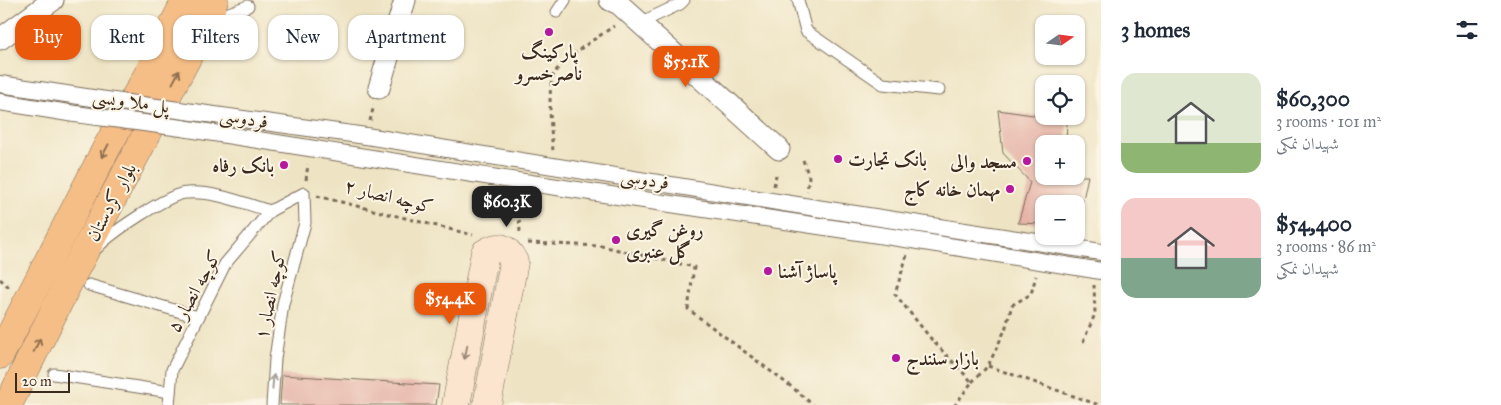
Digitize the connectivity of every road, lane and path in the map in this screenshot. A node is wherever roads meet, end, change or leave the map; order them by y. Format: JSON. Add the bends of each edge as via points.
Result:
{"nodes":[{"id":1,"x":53,"y":0,"type":"edge"},
{"id":2,"x":186,"y":0,"type":"edge"},
{"id":3,"x":405,"y":0,"type":"edge"},
{"id":4,"x":565,"y":0,"type":"edge"},
{"id":5,"x":610,"y":0,"type":"edge"},
{"id":6,"x":684,"y":0,"type":"edge"},
{"id":7,"x":798,"y":0,"type":"edge"},
{"id":8,"x":248,"y":6,"type":"dead end"},
{"id":9,"x":210,"y":11,"type":"edge"},
{"id":10,"x":557,"y":12,"type":"dead end"},
{"id":11,"x":640,"y":22,"type":"junction"},
{"id":12,"x":614,"y":26,"type":"dead end"},
{"id":13,"x":0,"y":39,"type":"edge"},
{"id":14,"x":0,"y":84,"type":"edge"},
{"id":15,"x":379,"y":88,"type":"joint"},
{"id":16,"x":940,"y":90,"type":"dead end"},
{"id":17,"x":0,"y":102,"type":"edge"},
{"id":18,"x":193,"y":112,"type":"joint"},
{"id":19,"x":182,"y":128,"type":"joint"},
{"id":20,"x":366,"y":136,"type":"junction"},
{"id":21,"x":311,"y":149,"type":"junction"},
{"id":22,"x":779,"y":149,"type":"dead end"},
{"id":23,"x":803,"y":160,"type":"dead end"},
{"id":24,"x":555,"y":166,"type":"junction"},
{"id":25,"x":517,"y":181,"type":"junction"},
{"id":26,"x":304,"y":193,"type":"junction"},
{"id":27,"x":804,"y":206,"type":"junction"},
{"id":28,"x":270,"y":211,"type":"junction"},
{"id":29,"x":912,"y":240,"type":"junction"},
{"id":30,"x":1101,"y":252,"type":"edge"},
{"id":31,"x":486,"y":253,"type":"junction"},
{"id":32,"x":516,"y":255,"type":"junction"},
{"id":33,"x":1041,"y":261,"type":"junction"},
{"id":34,"x":1098,"y":270,"type":"edge"},
{"id":35,"x":80,"y":282,"type":"junction"},
{"id":36,"x":198,"y":317,"type":"junction"},
{"id":37,"x":1083,"y":342,"type":"dead end"},
{"id":38,"x":0,"y":355,"type":"edge"},
{"id":39,"x":988,"y":366,"type":"junction"},
{"id":40,"x":54,"y":374,"type":"dead end"},
{"id":41,"x":972,"y":382,"type":"junction"},
{"id":42,"x":170,"y":392,"type":"junction"},
{"id":43,"x":8,"y":405,"type":"edge"},
{"id":44,"x":170,"y":405,"type":"edge"},
{"id":45,"x":272,"y":405,"type":"edge"},
{"id":46,"x":456,"y":405,"type":"edge"},
{"id":47,"x":487,"y":405,"type":"edge"},
{"id":48,"x":813,"y":405,"type":"edge"},
{"id":49,"x":955,"y":405,"type":"edge"},
{"id":50,"x":1099,"y":405,"type":"edge"}],
"edges":[{"from":1,"to":13,"type":"street"},
{"from":2,"to":38,"type":"main road","name":"بلوار کردستان","one_way":true},
{"from":3,"to":15,"type":"street"},
{"from":4,"to":10,"type":"lane"},
{"from":5,"to":11,"type":"street"},
{"from":6,"to":11,"type":"lane"},
{"from":7,"to":16,"type":"lane","via":[[806,31],[883,84]]},
{"from":8,"to":9,"type":"lane"},
{"from":35,"to":9,"type":"main road","name":"بلوار کردستان","one_way":true},
{"from":11,"to":22,"type":"street"},
{"from":12,"to":24,"type":"path","via":[[561,64],[552,75],[549,122]]},
{"from":14,"to":18,"type":"street","name":"پل ملا ویسی","bridge":true},
{"from":15,"to":20,"type":"path"},
{"from":17,"to":19,"type":"street","name":"پل ملا ویسی","bridge":true},
{"from":18,"to":20,"type":"street","name":"فردوسی"},
{"from":19,"to":21,"type":"street","name":"فردوسی"},
{"from":20,"to":24,"type":"street","name":"فردوسی"},
{"from":21,"to":25,"type":"street","name":"فردوسی"},
{"from":21,"to":26,"type":"path"},
{"from":23,"to":27,"type":"path","via":[[809,177]]},
{"from":24,"to":27,"type":"street","name":"فردوسی"},
{"from":25,"to":29,"type":"street","name":"فردوسی"},
{"from":25,"to":32,"type":"path","via":[[520,233]]},
{"from":26,"to":28,"type":"lane","name":"کوچه انصار ۵"},
{"from":26,"to":31,"type":"path","name":"کوچه انصار ۲","via":[[478,236]]},
{"from":45,"to":26,"type":"lane","name":"کوچه انصار ۱","one_way":true,"via":[[283,304],[305,223]]},
{"from":27,"to":30,"type":"street","name":"فردوسی"},
{"from":28,"to":35,"type":"lane","via":[[221,196],[185,192],[126,224],[101,244]]},
{"from":28,"to":36,"type":"lane","name":"کوچه انصار ۵","via":[[225,264]]},
{"from":29,"to":33,"type":"street","name":"فردوسی"},
{"from":29,"to":41,"type":"path","via":[[895,294]]},
{"from":31,"to":32,"type":"main road","via":[[494,247]]},
{"from":31,"to":46,"type":"main road","one_way":true},
{"from":32,"to":47,"type":"main road"},
{"from":32,"to":48,"type":"path","via":[[527,242],[601,246],[694,267],[688,309]]},
{"from":33,"to":34,"type":"street","name":"فردوسی"},
{"from":33,"to":39,"type":"path","via":[[1031,294],[1012,305],[1005,330]]},
{"from":34,"to":37,"type":"path","via":[[1094,289],[1095,314]]},
{"from":35,"to":36,"type":"lane"},
{"from":43,"to":35,"type":"main road","name":"بلوار کردستان","one_way":true},
{"from":36,"to":42,"type":"lane","name":"کوچه انصار ۵","via":[[172,370]]},
{"from":39,"to":41,"type":"path"},
{"from":39,"to":50,"type":"path"},
{"from":40,"to":42,"type":"lane"},
{"from":41,"to":49,"type":"path"},
{"from":42,"to":44,"type":"lane","name":"کوچه انصار ۵"}]}
